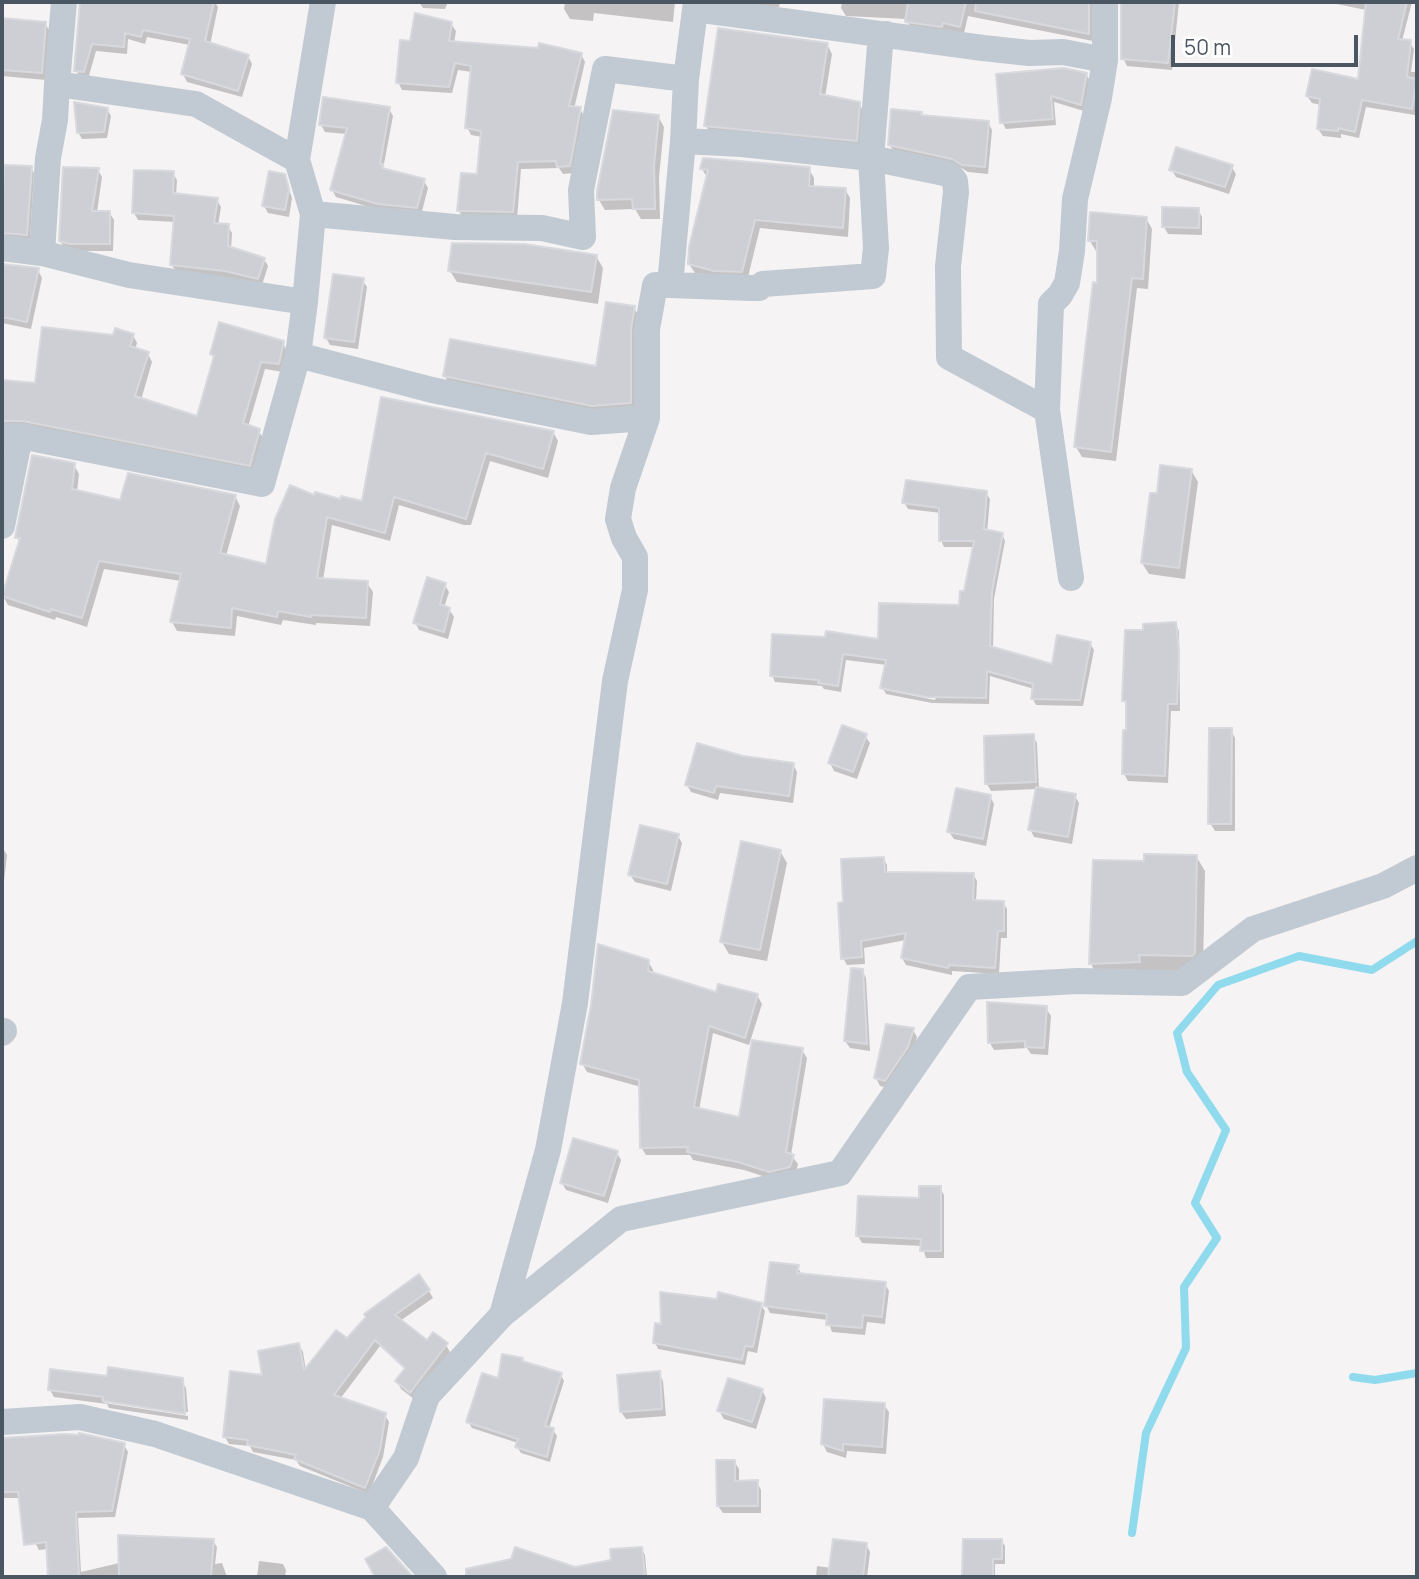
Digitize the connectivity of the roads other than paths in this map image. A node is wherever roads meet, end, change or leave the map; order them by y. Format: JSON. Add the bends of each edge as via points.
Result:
{"nodes":[{"id":1,"x":64,"y":2,"type":"edge"},
{"id":2,"x":323,"y":2,"type":"edge"},
{"id":3,"x":1105,"y":2,"type":"edge"},
{"id":4,"x":696,"y":6,"type":"edge"},
{"id":5,"x":781,"y":11,"type":"edge"},
{"id":6,"x":886,"y":34,"type":"junction"},
{"id":7,"x":1105,"y":60,"type":"junction"},
{"id":8,"x":686,"y":79,"type":"junction"},
{"id":9,"x":57,"y":84,"type":"junction"},
{"id":10,"x":683,"y":141,"type":"junction"},
{"id":11,"x":871,"y":158,"type":"junction"},
{"id":12,"x":297,"y":160,"type":"junction"},
{"id":13,"x":313,"y":215,"type":"junction"},
{"id":14,"x":2,"y":248,"type":"edge"},
{"id":15,"x":42,"y":253,"type":"junction"},
{"id":16,"x":670,"y":285,"type":"junction"},
{"id":17,"x":305,"y":302,"type":"junction"},
{"id":18,"x":298,"y":355,"type":"junction"},
{"id":19,"x":1047,"y":410,"type":"junction"},
{"id":20,"x":648,"y":418,"type":"junction"},
{"id":21,"x":11,"y":436,"type":"edge"},
{"id":22,"x":2,"y":526,"type":"edge"},
{"id":23,"x":1071,"y":578,"type":"dead end"},
{"id":24,"x":1417,"y":869,"type":"edge"},
{"id":25,"x":502,"y":1315,"type":"junction"},
{"id":26,"x":2,"y":1422,"type":"edge"},
{"id":27,"x":372,"y":1508,"type":"junction"},
{"id":28,"x":434,"y":1577,"type":"edge"}],
"edges":[{"from":1,"to":9,"type":"street"},
{"from":2,"to":12,"type":"street"},
{"from":3,"to":7,"type":"street"},
{"from":4,"to":5,"type":"street"},
{"from":4,"to":8,"type":"street"},
{"from":5,"to":6,"type":"street"},
{"from":6,"to":7,"type":"street"},
{"from":6,"to":11,"type":"street","via":[[880,47]]},
{"from":7,"to":19,"type":"street","via":[[1075,200],[1067,283],[1051,304]]},
{"from":8,"to":10,"type":"street"},
{"from":8,"to":13,"type":"street","via":[[605,69],[581,190],[583,237],[542,228],[455,227]]},
{"from":9,"to":12,"type":"street","via":[[196,104]]},
{"from":9,"to":15,"type":"street"},
{"from":10,"to":11,"type":"street"},
{"from":10,"to":16,"type":"street"},
{"from":11,"to":16,"type":"street","via":[[873,276],[763,284],[759,288]]},
{"from":11,"to":19,"type":"street","via":[[949,174],[955,181],[948,266],[949,357]]},
{"from":12,"to":13,"type":"street"},
{"from":13,"to":17,"type":"street"},
{"from":14,"to":15,"type":"street"},
{"from":15,"to":17,"type":"street","via":[[129,275]]},
{"from":16,"to":20,"type":"street","via":[[655,285],[647,329]]},
{"from":17,"to":18,"type":"street"},
{"from":18,"to":20,"type":"street","via":[[432,390],[591,422]]},
{"from":18,"to":21,"type":"street","via":[[261,484]]},
{"from":19,"to":23,"type":"street"},
{"from":20,"to":25,"type":"street","via":[[623,488],[618,519],[635,557],[635,590],[615,681],[575,1003],[548,1150]]},
{"from":21,"to":22,"type":"street"},
{"from":24,"to":25,"type":"street","via":[[1384,886],[1254,929],[1182,983],[1077,981],[969,987],[840,1173],[621,1219]]},
{"from":25,"to":27,"type":"street","via":[[427,1396],[406,1458]]},
{"from":26,"to":27,"type":"street","via":[[80,1417],[142,1431]]},
{"from":27,"to":28,"type":"street"}]}
